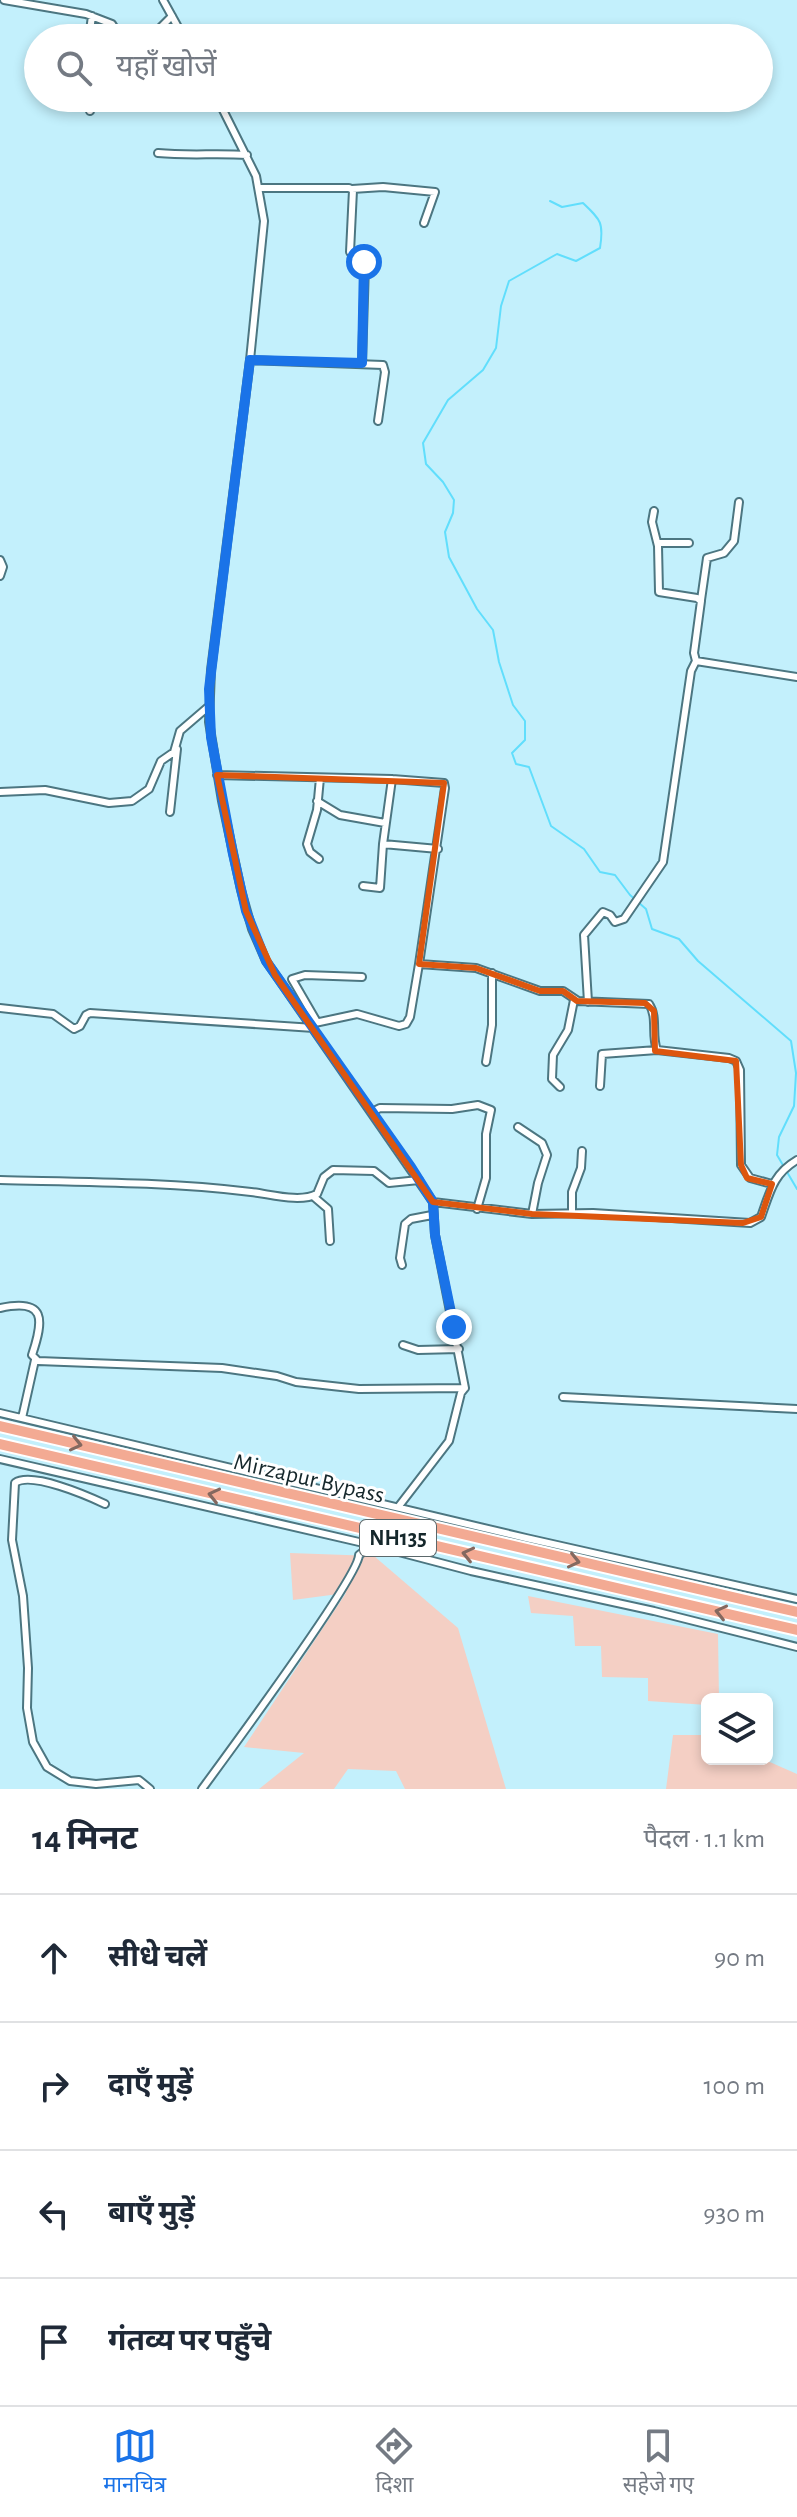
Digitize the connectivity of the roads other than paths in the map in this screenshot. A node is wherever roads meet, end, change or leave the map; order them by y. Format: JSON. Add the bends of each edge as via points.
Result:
{"nodes":[{"id":1,"x":4,"y":0,"type":"edge"},
{"id":2,"x":163,"y":0,"type":"edge"},
{"id":3,"x":92,"y":16,"type":"junction"},
{"id":4,"x":172,"y":16,"type":"junction"},
{"id":5,"x":91,"y":24,"type":"edge"},
{"id":6,"x":112,"y":24,"type":"edge"},
{"id":7,"x":164,"y":24,"type":"edge"},
{"id":8,"x":176,"y":24,"type":"edge"},
{"id":9,"x":224,"y":112,"type":"edge"},
{"id":10,"x":158,"y":153,"type":"dead end"},
{"id":11,"x":247,"y":155,"type":"junction"},
{"id":12,"x":259,"y":188,"type":"junction"},
{"id":13,"x":352,"y":189,"type":"junction"},
{"id":14,"x":424,"y":223,"type":"dead end"},
{"id":15,"x":250,"y":360,"type":"junction"},
{"id":16,"x":362,"y":363,"type":"junction"},
{"id":17,"x":378,"y":421,"type":"dead end"},
{"id":18,"x":739,"y":502,"type":"dead end"},
{"id":19,"x":654,"y":511,"type":"dead end"},
{"id":20,"x":658,"y":543,"type":"junction"},
{"id":21,"x":689,"y":543,"type":"dead end"},
{"id":22,"x":0,"y":560,"type":"edge"},
{"id":23,"x":0,"y":576,"type":"edge"},
{"id":24,"x":701,"y":600,"type":"junction"},
{"id":25,"x":696,"y":661,"type":"junction"},
{"id":26,"x":797,"y":677,"type":"edge"},
{"id":27,"x":211,"y":705,"type":"junction"},
{"id":28,"x":177,"y":746,"type":"junction"},
{"id":29,"x":221,"y":776,"type":"junction"},
{"id":30,"x":320,"y":778,"type":"junction"},
{"id":31,"x":392,"y":779,"type":"junction"},
{"id":32,"x":0,"y":792,"type":"edge"},
{"id":33,"x":317,"y":801,"type":"junction"},
{"id":34,"x":170,"y":812,"type":"dead end"},
{"id":35,"x":385,"y":823,"type":"junction"},
{"id":36,"x":383,"y":844,"type":"junction"},
{"id":37,"x":438,"y":849,"type":"junction"},
{"id":38,"x":319,"y":859,"type":"dead end"},
{"id":39,"x":363,"y":886,"type":"dead end"},
{"id":40,"x":419,"y":964,"type":"junction"},
{"id":41,"x":492,"y":973,"type":"junction"},
{"id":42,"x":362,"y":977,"type":"dead end"},
{"id":43,"x":574,"y":1000,"type":"junction"},
{"id":44,"x":588,"y":1002,"type":"junction"},
{"id":45,"x":0,"y":1008,"type":"edge"},
{"id":46,"x":313,"y":1025,"type":"junction"},
{"id":47,"x":657,"y":1050,"type":"junction"},
{"id":48,"x":486,"y":1062,"type":"dead end"},
{"id":49,"x":600,"y":1086,"type":"dead end"},
{"id":50,"x":560,"y":1087,"type":"dead end"},
{"id":51,"x":372,"y":1112,"type":"junction"},
{"id":52,"x":518,"y":1127,"type":"dead end"},
{"id":53,"x":582,"y":1151,"type":"dead end"},
{"id":54,"x":797,"y":1160,"type":"edge"},
{"id":55,"x":0,"y":1180,"type":"edge"},
{"id":56,"x":419,"y":1180,"type":"junction"},
{"id":57,"x":772,"y":1184,"type":"junction"},
{"id":58,"x":314,"y":1197,"type":"junction"},
{"id":59,"x":433,"y":1202,"type":"junction"},
{"id":60,"x":477,"y":1209,"type":"junction"},
{"id":61,"x":572,"y":1213,"type":"junction"},
{"id":62,"x":532,"y":1214,"type":"junction"},
{"id":63,"x":432,"y":1215,"type":"junction"},
{"id":64,"x":330,"y":1241,"type":"dead end"},
{"id":65,"x":402,"y":1265,"type":"dead end"},
{"id":66,"x":0,"y":1308,"type":"edge"},
{"id":67,"x":403,"y":1345,"type":"dead end"},
{"id":68,"x":459,"y":1349,"type":"junction"},
{"id":69,"x":35,"y":1360,"type":"junction"},
{"id":70,"x":465,"y":1388,"type":"junction"},
{"id":71,"x":563,"y":1397,"type":"dead end"},
{"id":72,"x":797,"y":1409,"type":"edge"},
{"id":73,"x":0,"y":1413,"type":"edge"},
{"id":74,"x":22,"y":1418,"type":"junction"},
{"id":75,"x":0,"y":1426,"type":"edge"},
{"id":76,"x":0,"y":1444,"type":"edge"},
{"id":77,"x":0,"y":1459,"type":"edge"},
{"id":78,"x":24,"y":1465,"type":"junction"},
{"id":79,"x":20,"y":1479,"type":"junction"},
{"id":80,"x":105,"y":1504,"type":"dead end"},
{"id":81,"x":399,"y":1506,"type":"dead end"},
{"id":82,"x":375,"y":1542,"type":"junction"},
{"id":83,"x":797,"y":1599,"type":"edge"},
{"id":84,"x":797,"y":1612,"type":"edge"},
{"id":85,"x":797,"y":1630,"type":"edge"},
{"id":86,"x":797,"y":1647,"type":"edge"},
{"id":87,"x":150,"y":1789,"type":"edge"},
{"id":88,"x":202,"y":1789,"type":"edge"}],
"edges":[{"from":1,"to":3,"type":"street"},
{"from":2,"to":4,"type":"street"},
{"from":3,"to":5,"type":"street"},
{"from":3,"to":6,"type":"street"},
{"from":4,"to":7,"type":"street"},
{"from":4,"to":8,"type":"street"},
{"from":9,"to":11,"type":"street"},
{"from":10,"to":11,"type":"street"},
{"from":11,"to":12,"type":"street"},
{"from":12,"to":13,"type":"street"},
{"from":12,"to":15,"type":"street","via":[[264,233]]},
{"from":13,"to":14,"type":"street","via":[[435,192]]},
{"from":13,"to":16,"type":"street","via":[[350,252],[365,265]]},
{"from":15,"to":16,"type":"street"},
{"from":15,"to":27,"type":"street"},
{"from":16,"to":17,"type":"street","via":[[384,367]]},
{"from":18,"to":24,"type":"street","via":[[734,541],[724,553],[707,558]]},
{"from":19,"to":20,"type":"street"},
{"from":20,"to":21,"type":"street"},
{"from":20,"to":24,"type":"street","via":[[659,592]]},
{"from":22,"to":23,"type":"street"},
{"from":24,"to":25,"type":"street"},
{"from":25,"to":26,"type":"street"},
{"from":25,"to":44,"type":"street","via":[[663,862],[624,919],[615,922],[603,912],[584,935]]},
{"from":27,"to":28,"type":"street","via":[[180,731]]},
{"from":27,"to":29,"type":"street","via":[[209,722]]},
{"from":28,"to":32,"type":"street","via":[[161,761],[149,789],[132,801],[109,803],[45,790]]},
{"from":28,"to":34,"type":"street"},
{"from":29,"to":30,"type":"street"},
{"from":29,"to":46,"type":"street","via":[[252,929],[266,961]]},
{"from":30,"to":31,"type":"street"},
{"from":30,"to":33,"type":"street"},
{"from":31,"to":35,"type":"street"},
{"from":31,"to":37,"type":"street","via":[[444,783]]},
{"from":33,"to":35,"type":"street","via":[[340,815]]},
{"from":33,"to":38,"type":"street","via":[[307,844]]},
{"from":35,"to":36,"type":"street"},
{"from":36,"to":37,"type":"street"},
{"from":36,"to":39,"type":"street","via":[[380,888]]},
{"from":37,"to":40,"type":"street"},
{"from":40,"to":41,"type":"street"},
{"from":40,"to":46,"type":"street","via":[[406,1024],[352,1014]]},
{"from":41,"to":43,"type":"street","via":[[540,991],[563,991]]},
{"from":41,"to":48,"type":"street"},
{"from":42,"to":46,"type":"street","via":[[292,979]]},
{"from":43,"to":44,"type":"street"},
{"from":43,"to":50,"type":"street","via":[[571,1021],[553,1055],[552,1079]]},
{"from":44,"to":47,"type":"street","via":[[649,1004]]},
{"from":45,"to":46,"type":"street","via":[[53,1014],[74,1029],[90,1013]]},
{"from":46,"to":51,"type":"street"},
{"from":47,"to":49,"type":"street","via":[[602,1054]]},
{"from":47,"to":57,"type":"street","via":[[736,1061],[741,1165],[750,1178]]},
{"from":51,"to":56,"type":"street"},
{"from":51,"to":60,"type":"street","via":[[478,1105],[491,1110],[486,1178]]},
{"from":52,"to":62,"type":"street","via":[[542,1143],[547,1155]]},
{"from":53,"to":61,"type":"street"},
{"from":54,"to":57,"type":"street"},
{"from":55,"to":58,"type":"street","via":[[104,1181]]},
{"from":56,"to":58,"type":"street","via":[[394,1184],[374,1171],[333,1170]]},
{"from":56,"to":59,"type":"street"},
{"from":57,"to":61,"type":"street","via":[[761,1217],[750,1223]]},
{"from":58,"to":64,"type":"street","via":[[328,1209]]},
{"from":59,"to":60,"type":"street"},
{"from":59,"to":63,"type":"street"},
{"from":60,"to":62,"type":"street"},
{"from":61,"to":62,"type":"street"},
{"from":63,"to":65,"type":"street","via":[[405,1224]]},
{"from":63,"to":68,"type":"street"},
{"from":66,"to":69,"type":"street","via":[[27,1305],[40,1315]]},
{"from":67,"to":68,"type":"street"},
{"from":68,"to":70,"type":"street"},
{"from":69,"to":70,"type":"street","via":[[222,1368],[359,1389]]},
{"from":69,"to":74,"type":"street"},
{"from":70,"to":81,"type":"street","via":[[449,1441]]},
{"from":71,"to":72,"type":"street"},
{"from":73,"to":74,"type":"street"},
{"from":74,"to":83,"type":"street"},
{"from":75,"to":84,"type":"highway","name":"Mirzapur Bypass","number":"NH135","one_way":true},
{"from":85,"to":76,"type":"highway","number":"NH135","one_way":true},
{"from":77,"to":78,"type":"street"},
{"from":78,"to":79,"type":"street"},
{"from":78,"to":82,"type":"street"},
{"from":79,"to":80,"type":"street"},
{"from":79,"to":87,"type":"street","via":[[14,1487],[12,1540],[23,1596],[33,1742],[47,1767],[60,1777],[96,1784],[139,1780]]},
{"from":82,"to":86,"type":"street","via":[[471,1571]]},
{"from":82,"to":88,"type":"street","via":[[359,1555],[336,1599]]}]}
